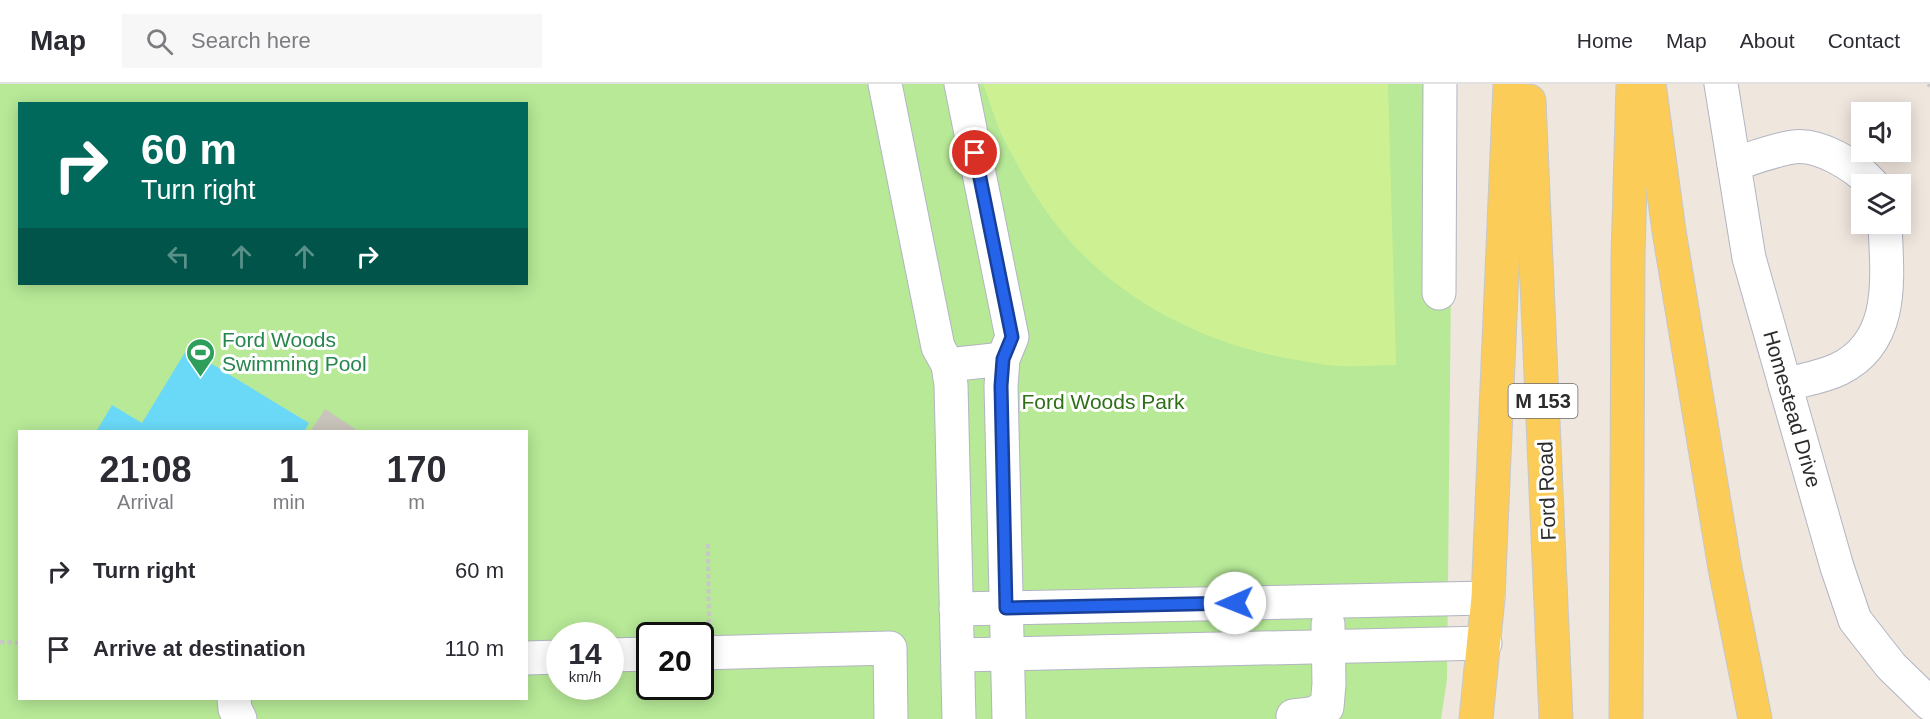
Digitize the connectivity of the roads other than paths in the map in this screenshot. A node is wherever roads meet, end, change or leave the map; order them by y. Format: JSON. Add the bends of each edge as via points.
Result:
{"nodes":[{"id":1,"x":885,"y":84,"type":"edge"},
{"id":2,"x":961,"y":84,"type":"edge"},
{"id":3,"x":1440,"y":84,"type":"edge"},
{"id":4,"x":1510,"y":84,"type":"edge"},
{"id":5,"x":1528,"y":84,"type":"edge"},
{"id":6,"x":1633,"y":84,"type":"edge"},
{"id":7,"x":1649,"y":84,"type":"edge"},
{"id":8,"x":1721,"y":84,"type":"edge"},
{"id":9,"x":1734,"y":164,"type":"junction"},
{"id":10,"x":1862,"y":174,"type":"edge"},
{"id":11,"x":1885,"y":234,"type":"edge"},
{"id":12,"x":1433,"y":273,"type":"dead end"},
{"id":13,"x":1003,"y":359,"type":"junction"},
{"id":14,"x":948,"y":365,"type":"junction"},
{"id":15,"x":1785,"y":385,"type":"junction"},
{"id":16,"x":1488,"y":598,"type":"junction"},
{"id":17,"x":1327,"y":601,"type":"junction"},
{"id":18,"x":1006,"y":608,"type":"junction"},
{"id":19,"x":956,"y":609,"type":"junction"},
{"id":20,"x":1485,"y":643,"type":"junction"},
{"id":21,"x":1328,"y":646,"type":"junction"},
{"id":22,"x":714,"y":652,"type":"edge"},
{"id":23,"x":1007,"y":654,"type":"junction"},
{"id":24,"x":958,"y":655,"type":"junction"},
{"id":25,"x":546,"y":657,"type":"edge"},
{"id":26,"x":528,"y":658,"type":"edge"},
{"id":27,"x":234,"y":700,"type":"edge"},
{"id":28,"x":1930,"y":704,"type":"edge"},
{"id":29,"x":1293,"y":716,"type":"dead end"},
{"id":30,"x":240,"y":719,"type":"edge"},
{"id":31,"x":891,"y":719,"type":"edge"},
{"id":32,"x":960,"y":719,"type":"edge"},
{"id":33,"x":1009,"y":719,"type":"edge"},
{"id":34,"x":1476,"y":719,"type":"edge"},
{"id":35,"x":1556,"y":719,"type":"edge"},
{"id":36,"x":1626,"y":719,"type":"edge"},
{"id":37,"x":1755,"y":719,"type":"edge"}],
"edges":[{"from":1,"to":14,"type":"street","via":[[938,347]]},
{"from":2,"to":13,"type":"street","via":[[1012,337]]},
{"from":3,"to":12,"type":"street"},
{"from":4,"to":16,"type":"main road"},
{"from":5,"to":35,"type":"main road","name":"Ford Road","number":"M 153"},
{"from":6,"to":36,"type":"main road","via":[[1628,256]]},
{"from":7,"to":37,"type":"main road","via":[[1669,231],[1727,580]]},
{"from":8,"to":9,"type":"street","name":"Homestead Drive"},
{"from":9,"to":10,"type":"street","via":[[1795,146],[1813,148]]},
{"from":9,"to":15,"type":"street","name":"Homestead Drive","via":[[1749,258]]},
{"from":11,"to":15,"type":"street","via":[[1886,292],[1883,314],[1872,339],[1854,360],[1836,370]]},
{"from":13,"to":14,"type":"street"},
{"from":13,"to":18,"type":"street"},
{"from":14,"to":19,"type":"street"},
{"from":15,"to":28,"type":"street","name":"Homestead Drive","via":[[1855,620],[1891,666]]},
{"from":16,"to":17,"type":"street"},
{"from":16,"to":20,"type":"main road"},
{"from":17,"to":18,"type":"street"},
{"from":17,"to":21,"type":"street"},
{"from":18,"to":19,"type":"street"},
{"from":18,"to":23,"type":"street"},
{"from":19,"to":24,"type":"street"},
{"from":20,"to":21,"type":"street"},
{"from":20,"to":34,"type":"main road"},
{"from":21,"to":23,"type":"street"},
{"from":21,"to":29,"type":"street","via":[[1327,707]]},
{"from":22,"to":31,"type":"street","via":[[890,648]]},
{"from":23,"to":24,"type":"street"},
{"from":23,"to":33,"type":"street"},
{"from":24,"to":32,"type":"street"},
{"from":25,"to":26,"type":"street"},
{"from":27,"to":30,"type":"street"}]}
